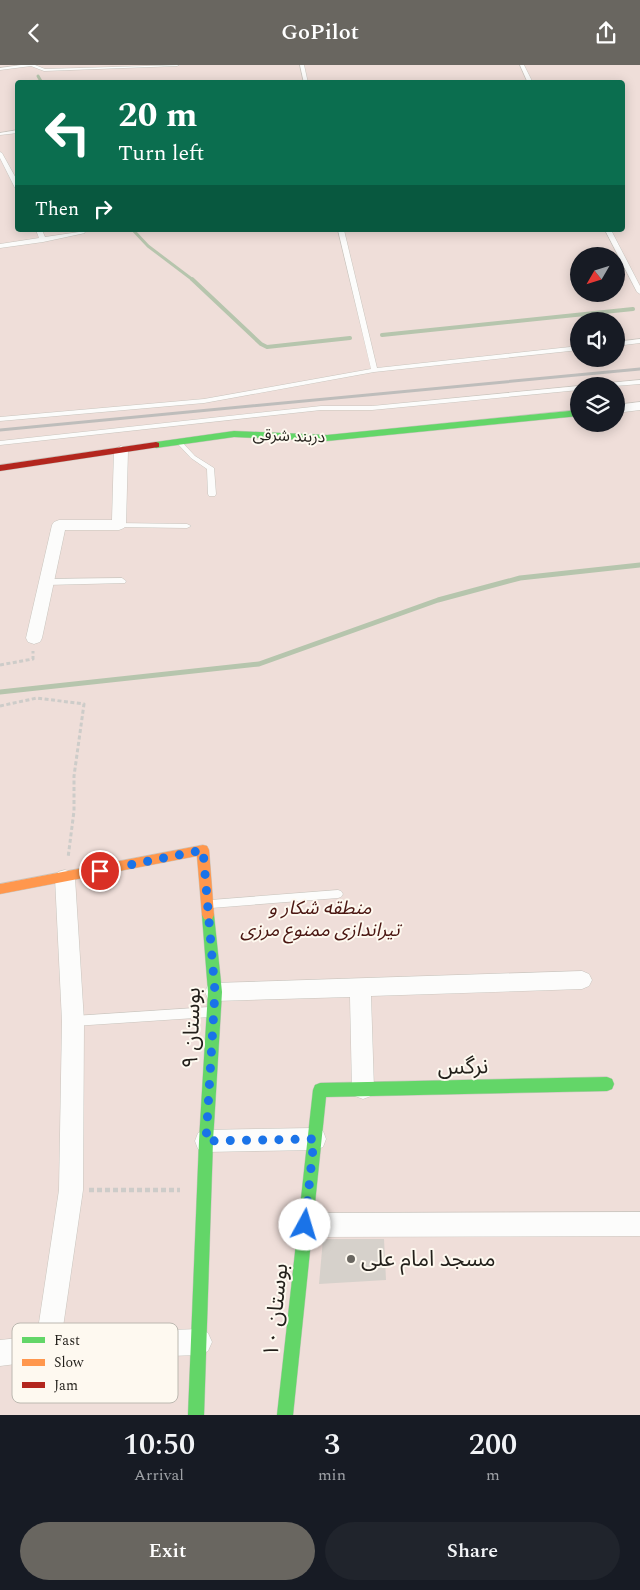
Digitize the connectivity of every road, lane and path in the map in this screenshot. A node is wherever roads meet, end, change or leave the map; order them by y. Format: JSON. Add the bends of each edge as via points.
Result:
{"nodes":[{"id":1,"x":32,"y":65,"type":"edge"},
{"id":2,"x":177,"y":65,"type":"edge"},
{"id":3,"x":302,"y":65,"type":"edge"},
{"id":4,"x":522,"y":65,"type":"edge"},
{"id":5,"x":0,"y":69,"type":"edge"},
{"id":6,"x":305,"y":80,"type":"edge"},
{"id":7,"x":530,"y":80,"type":"edge"},
{"id":8,"x":15,"y":132,"type":"edge"},
{"id":9,"x":0,"y":134,"type":"edge"},
{"id":10,"x":0,"y":153,"type":"edge"},
{"id":11,"x":15,"y":183,"type":"edge"},
{"id":12,"x":40,"y":232,"type":"edge"},
{"id":13,"x":81,"y":232,"type":"edge"},
{"id":14,"x":341,"y":232,"type":"edge"},
{"id":15,"x":609,"y":232,"type":"edge"},
{"id":16,"x":43,"y":240,"type":"junction"},
{"id":17,"x":0,"y":246,"type":"edge"},
{"id":18,"x":640,"y":292,"type":"edge"},
{"id":19,"x":640,"y":341,"type":"edge"},
{"id":20,"x":625,"y":342,"type":"edge"},
{"id":21,"x":570,"y":349,"type":"edge"},
{"id":22,"x":374,"y":370,"type":"junction"},
{"id":23,"x":640,"y":382,"type":"edge"},
{"id":24,"x":625,"y":383,"type":"edge"},
{"id":25,"x":570,"y":389,"type":"edge"},
{"id":26,"x":640,"y":406,"type":"edge"},
{"id":27,"x":625,"y":408,"type":"edge"},
{"id":28,"x":570,"y":414,"type":"edge"},
{"id":29,"x":0,"y":419,"type":"edge"},
{"id":30,"x":179,"y":442,"type":"junction"},
{"id":31,"x":0,"y":443,"type":"edge"},
{"id":32,"x":121,"y":450,"type":"junction"},
{"id":33,"x":0,"y":468,"type":"edge"},
{"id":34,"x":212,"y":494,"type":"dead end"},
{"id":35,"x":119,"y":525,"type":"junction"},
{"id":36,"x":187,"y":526,"type":"dead end"},
{"id":37,"x":122,"y":581,"type":"dead end"},
{"id":38,"x":46,"y":582,"type":"junction"},
{"id":39,"x":34,"y":638,"type":"joint"},
{"id":40,"x":0,"y":665,"type":"edge"},
{"id":41,"x":0,"y":706,"type":"edge"},
{"id":42,"x":65,"y":878,"type":"junction"},
{"id":43,"x":0,"y":889,"type":"edge"},
{"id":44,"x":338,"y":893,"type":"dead end"},
{"id":45,"x":208,"y":904,"type":"junction"},
{"id":46,"x":582,"y":980,"type":"dead end"},
{"id":47,"x":360,"y":987,"type":"junction"},
{"id":48,"x":215,"y":1002,"type":"junction"},
{"id":49,"x":73,"y":1021,"type":"junction"},
{"id":50,"x":606,"y":1085,"type":"dead end"},
{"id":51,"x":363,"y":1089,"type":"junction"},
{"id":52,"x":320,"y":1090,"type":"joint"},
{"id":53,"x":314,"y":1139,"type":"junction"},
{"id":54,"x":206,"y":1141,"type":"junction"},
{"id":55,"x":71,"y":1190,"type":"junction"},
{"id":56,"x":204,"y":1190,"type":"junction"},
{"id":57,"x":640,"y":1224,"type":"edge"},
{"id":58,"x":305,"y":1225,"type":"junction"},
{"id":59,"x":52,"y":1323,"type":"edge"},
{"id":60,"x":199,"y":1342,"type":"junction"},
{"id":61,"x":178,"y":1343,"type":"edge"},
{"id":62,"x":196,"y":1415,"type":"edge"},
{"id":63,"x":285,"y":1415,"type":"edge"}],
"edges":[{"from":1,"to":2,"type":"lane","via":[[44,70]]},
{"from":1,"to":5,"type":"lane"},
{"from":3,"to":6,"type":"lane"},
{"from":4,"to":7,"type":"lane"},
{"from":8,"to":9,"type":"lane"},
{"from":10,"to":11,"type":"lane"},
{"from":12,"to":16,"type":"lane"},
{"from":13,"to":16,"type":"lane"},
{"from":14,"to":22,"type":"lane"},
{"from":15,"to":18,"type":"lane"},
{"from":16,"to":17,"type":"lane"},
{"from":19,"to":20,"type":"lane"},
{"from":21,"to":22,"type":"lane"},
{"from":22,"to":29,"type":"lane","via":[[204,401]]},
{"from":23,"to":24,"type":"lane"},
{"from":25,"to":31,"type":"lane","via":[[372,408],[321,408]]},
{"from":26,"to":27,"type":"street"},
{"from":28,"to":30,"type":"street","name":"دربند شرقی","via":[[327,438],[234,434]]},
{"from":30,"to":32,"type":"street","name":"دربند شرقی"},
{"from":30,"to":34,"type":"lane","via":[[210,468]]},
{"from":32,"to":33,"type":"street","name":"دربند شرقی"},
{"from":32,"to":35,"type":"street"},
{"from":35,"to":36,"type":"lane"},
{"from":35,"to":38,"type":"street","via":[[59,525]]},
{"from":37,"to":38,"type":"lane"},
{"from":38,"to":39,"type":"street"},
{"from":39,"to":40,"type":"path","via":[[33,659]]},
{"from":41,"to":42,"type":"path","via":[[37,698],[84,704]]},
{"from":42,"to":43,"type":"street","name":"بوستان ۹"},
{"from":42,"to":45,"type":"street","name":"بوستان ۹","via":[[203,850]]},
{"from":42,"to":49,"type":"street"},
{"from":44,"to":45,"type":"lane"},
{"from":45,"to":48,"type":"street","name":"بوستان ۹"},
{"from":46,"to":47,"type":"street"},
{"from":47,"to":48,"type":"street"},
{"from":47,"to":51,"type":"street"},
{"from":48,"to":49,"type":"lane"},
{"from":48,"to":54,"type":"street","name":"بوستان ۹"},
{"from":49,"to":55,"type":"street"},
{"from":50,"to":51,"type":"street","name":"نرگس"},
{"from":51,"to":52,"type":"street","name":"نرگس"},
{"from":52,"to":53,"type":"street","name":"بوستان ۱۰"},
{"from":53,"to":54,"type":"street"},
{"from":53,"to":58,"type":"street","name":"بوستان ۱۰"},
{"from":54,"to":56,"type":"street","name":"بوستان ۹"},
{"from":55,"to":56,"type":"path"},
{"from":55,"to":59,"type":"street"},
{"from":56,"to":60,"type":"street","name":"بوستان ۹"},
{"from":57,"to":58,"type":"street"},
{"from":58,"to":63,"type":"street","name":"بوستان ۱۰"},
{"from":60,"to":61,"type":"street"},
{"from":60,"to":62,"type":"street","name":"بوستان ۹"}]}
